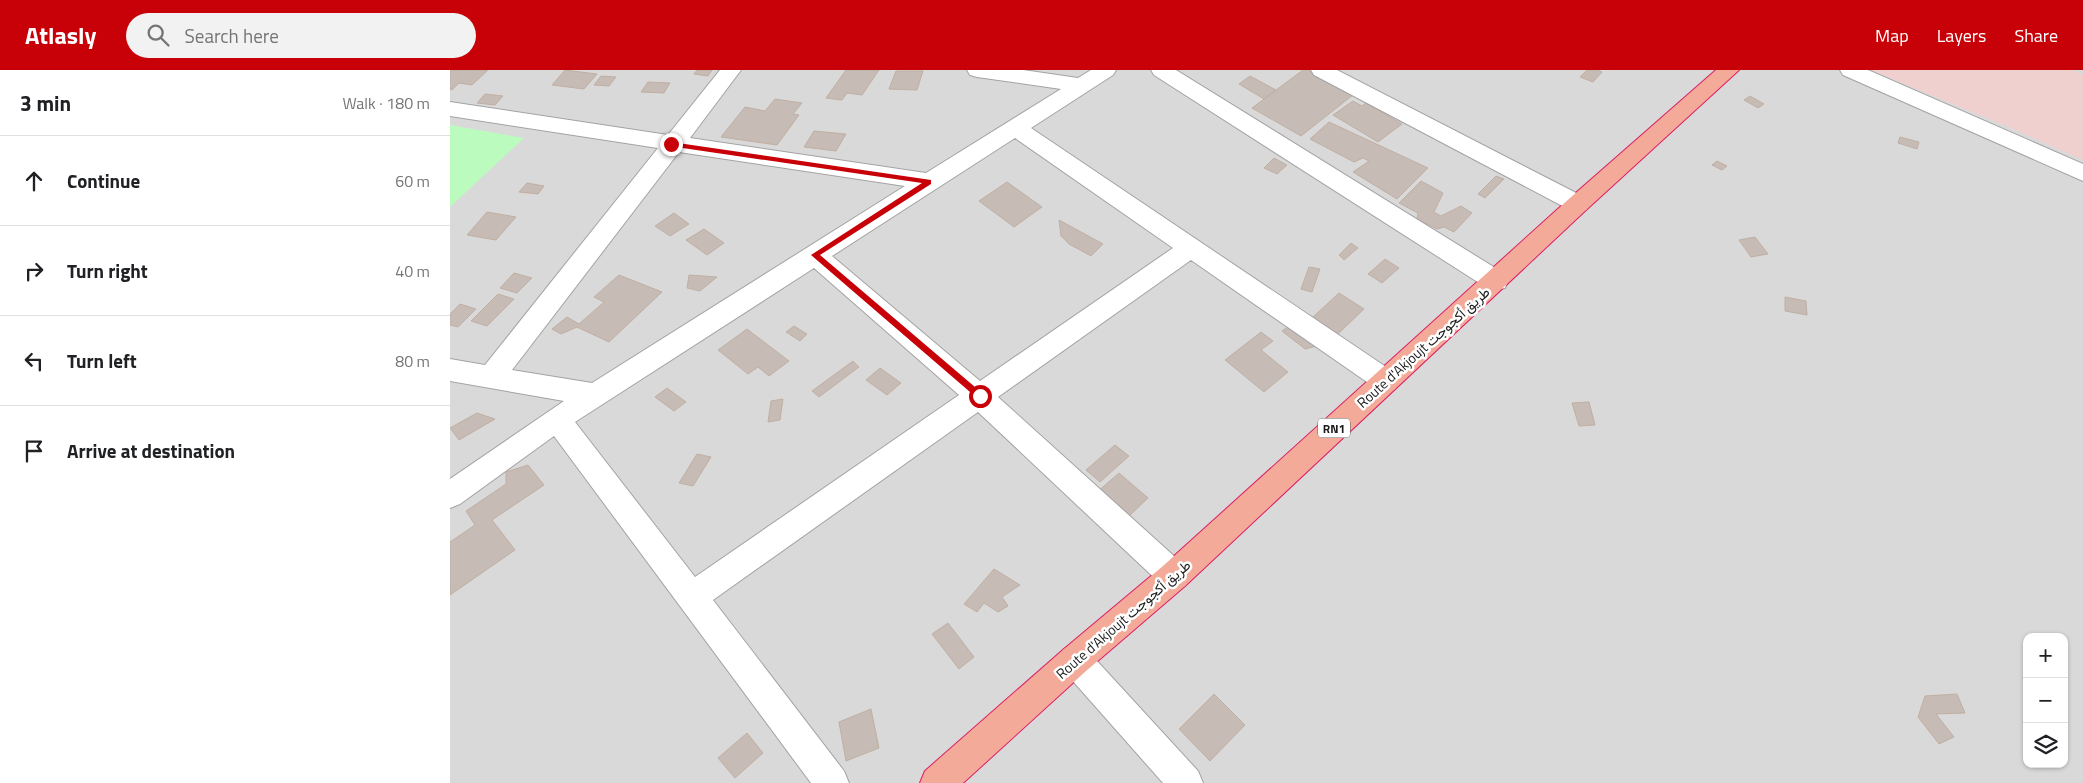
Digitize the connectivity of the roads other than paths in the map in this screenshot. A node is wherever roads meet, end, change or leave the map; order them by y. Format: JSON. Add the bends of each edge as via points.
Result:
{"nodes":[{"id":1,"x":731,"y":70,"type":"edge"},
{"id":2,"x":977,"y":70,"type":"edge"},
{"id":3,"x":1106,"y":70,"type":"edge"},
{"id":4,"x":1161,"y":70,"type":"edge"},
{"id":5,"x":1321,"y":70,"type":"edge"},
{"id":6,"x":1729,"y":70,"type":"edge"},
{"id":7,"x":1850,"y":70,"type":"edge"},
{"id":8,"x":1080,"y":85,"type":"junction"},
{"id":9,"x":450,"y":109,"type":"edge"},
{"id":10,"x":1014,"y":127,"type":"junction"},
{"id":11,"x":671,"y":144,"type":"junction"},
{"id":12,"x":2083,"y":173,"type":"edge"},
{"id":13,"x":929,"y":182,"type":"junction"},
{"id":14,"x":1578,"y":204,"type":"junction"},
{"id":15,"x":1190,"y":248,"type":"junction"},
{"id":16,"x":815,"y":255,"type":"junction"},
{"id":17,"x":1496,"y":281,"type":"junction"},
{"id":18,"x":450,"y":370,"type":"edge"},
{"id":19,"x":490,"y":377,"type":"junction"},
{"id":20,"x":1386,"y":380,"type":"junction"},
{"id":21,"x":596,"y":395,"type":"junction"},
{"id":22,"x":980,"y":396,"type":"junction"},
{"id":23,"x":557,"y":419,"type":"junction"},
{"id":24,"x":450,"y":495,"type":"edge"},
{"id":25,"x":1174,"y":576,"type":"junction"},
{"id":26,"x":692,"y":597,"type":"junction"},
{"id":27,"x":1075,"y":660,"type":"junction"},
{"id":28,"x":832,"y":783,"type":"edge"},
{"id":29,"x":936,"y":783,"type":"edge"},
{"id":30,"x":1186,"y":783,"type":"edge"}],
"edges":[{"from":1,"to":11,"type":"street"},
{"from":2,"to":8,"type":"street"},
{"from":3,"to":8,"type":"street"},
{"from":4,"to":17,"type":"street"},
{"from":5,"to":14,"type":"street"},
{"from":6,"to":14,"type":"highway","name":"Route d'Akjoujt طريق أكجوجت","number":"RN1"},
{"from":7,"to":12,"type":"street"},
{"from":8,"to":10,"type":"street"},
{"from":9,"to":11,"type":"street"},
{"from":10,"to":13,"type":"street"},
{"from":10,"to":15,"type":"street"},
{"from":11,"to":13,"type":"street"},
{"from":11,"to":19,"type":"street"},
{"from":13,"to":16,"type":"street"},
{"from":14,"to":17,"type":"highway","name":"Route d'Akjoujt طريق أكجوجت","number":"RN1"},
{"from":15,"to":20,"type":"street"},
{"from":15,"to":22,"type":"street"},
{"from":16,"to":21,"type":"street"},
{"from":16,"to":22,"type":"street"},
{"from":17,"to":20,"type":"highway","name":"Route d'Akjoujt طريق أكجوجت","number":"RN1"},
{"from":18,"to":19,"type":"street"},
{"from":19,"to":21,"type":"street"},
{"from":20,"to":25,"type":"highway","name":"Route d'Akjoujt طريق أكجوجت","number":"RN1"},
{"from":21,"to":23,"type":"street"},
{"from":22,"to":25,"type":"street"},
{"from":22,"to":26,"type":"street"},
{"from":23,"to":24,"type":"street"},
{"from":23,"to":26,"type":"street"},
{"from":25,"to":27,"type":"highway","name":"Route d'Akjoujt طريق أكجوجت","number":"RN1"},
{"from":26,"to":28,"type":"street"},
{"from":27,"to":29,"type":"highway","name":"Route d'Akjoujt طريق أكجوجت","number":"RN1"},
{"from":27,"to":30,"type":"street"}]}
